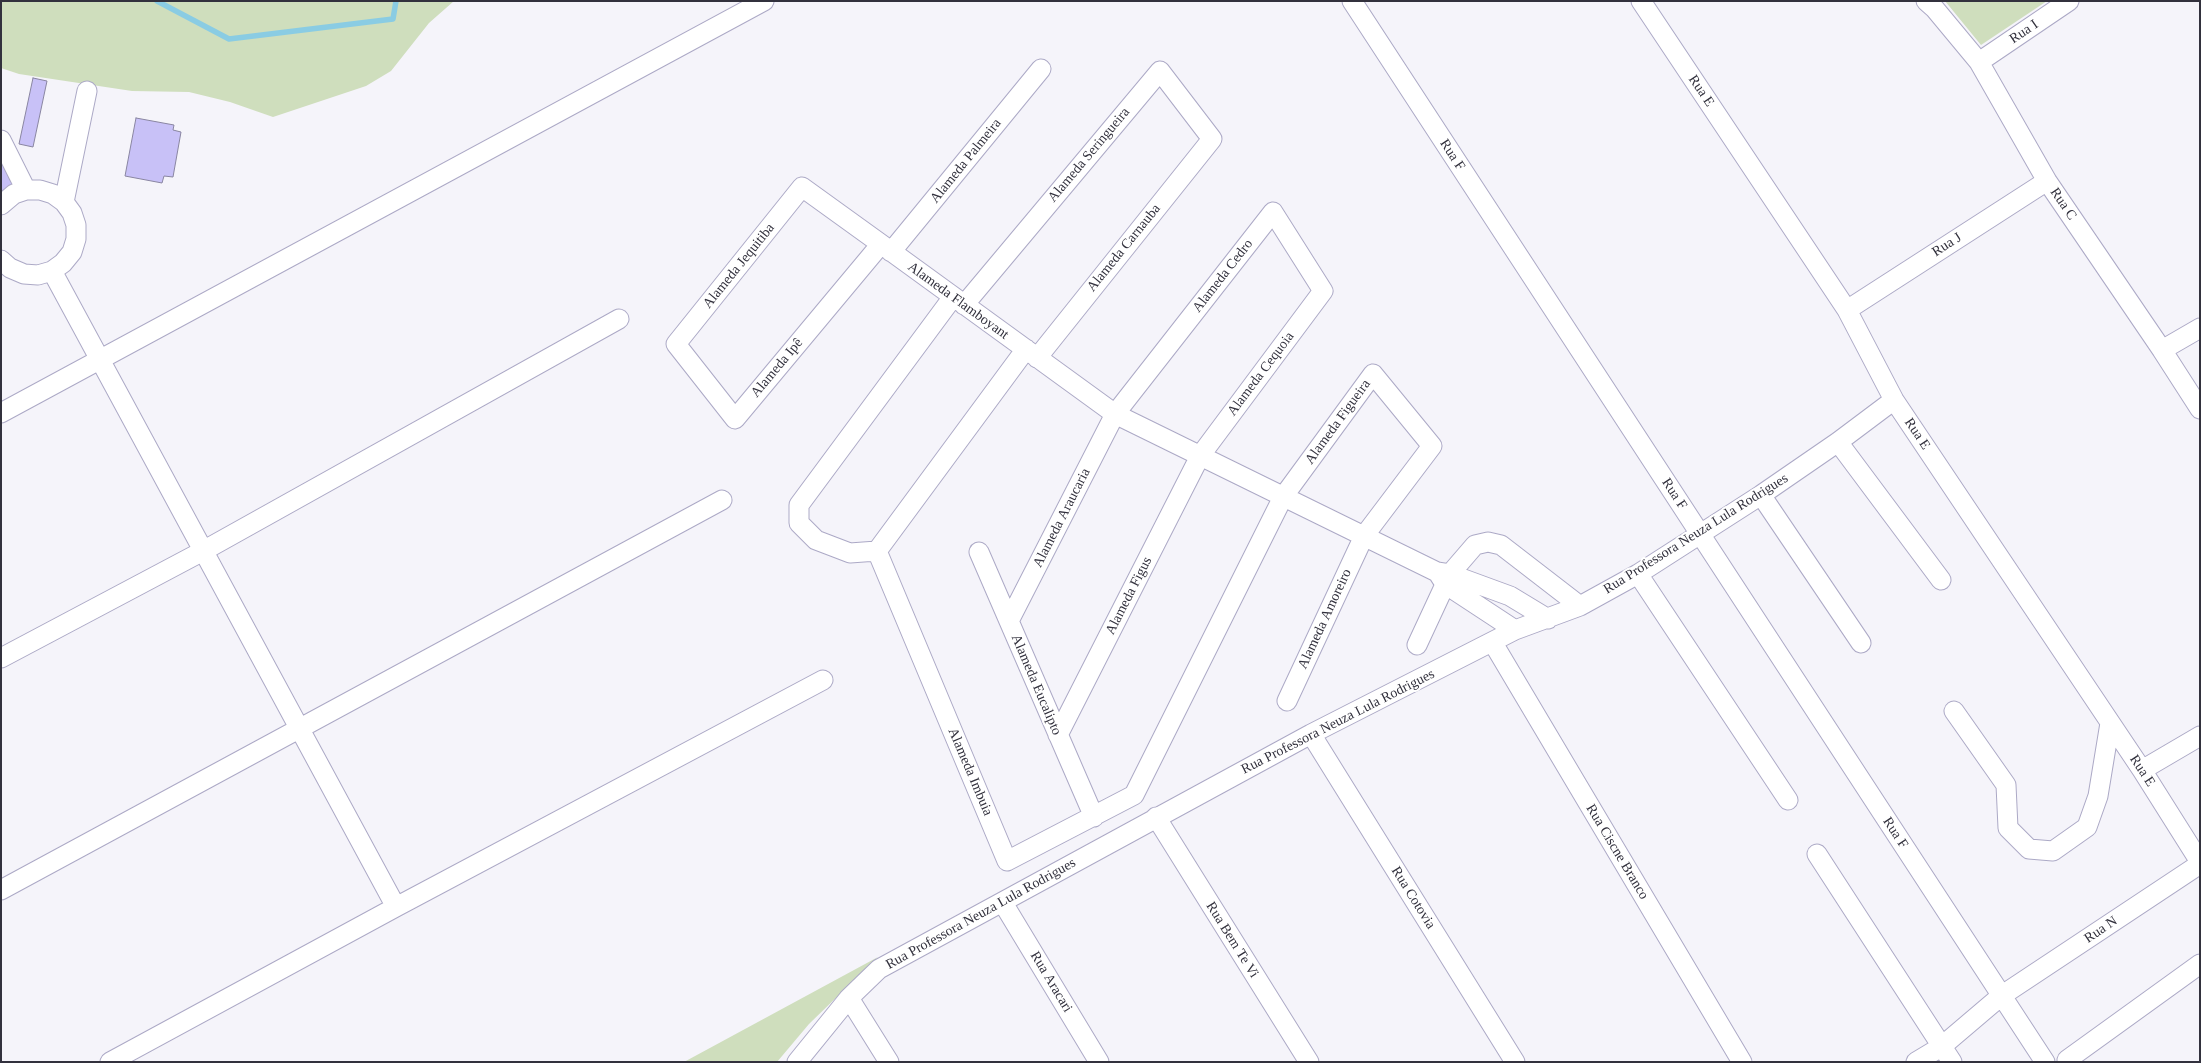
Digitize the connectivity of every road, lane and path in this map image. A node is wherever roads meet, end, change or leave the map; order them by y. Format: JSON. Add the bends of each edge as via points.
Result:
{"nodes":[{"id":1,"x":764,"y":1,"type":"edge"},
{"id":2,"x":1352,"y":1,"type":"edge"},
{"id":3,"x":1641,"y":1,"type":"edge"},
{"id":4,"x":1926,"y":1,"type":"edge"},
{"id":5,"x":2069,"y":1,"type":"edge"},
{"id":6,"x":1979,"y":62,"type":"junction"},
{"id":7,"x":1041,"y":69,"type":"dead end"},
{"id":8,"x":87,"y":91,"type":"dead end"},
{"id":9,"x":1212,"y":139,"type":"joint"},
{"id":10,"x":1,"y":140,"type":"edge"},
{"id":11,"x":2047,"y":181,"type":"junction"},
{"id":12,"x":802,"y":187,"type":"joint"},
{"id":13,"x":26,"y":190,"type":"junction"},
{"id":14,"x":64,"y":202,"type":"junction"},
{"id":15,"x":1,"y":205,"type":"edge"},
{"id":16,"x":886,"y":248,"type":"junction"},
{"id":17,"x":1,"y":260,"type":"edge"},
{"id":18,"x":52,"y":271,"type":"junction"},
{"id":19,"x":1323,"y":291,"type":"joint"},
{"id":20,"x":959,"y":301,"type":"junction"},
{"id":21,"x":1847,"y":310,"type":"junction"},
{"id":22,"x":619,"y":319,"type":"dead end"},
{"id":23,"x":2200,"y":328,"type":"edge"},
{"id":24,"x":676,"y":344,"type":"joint"},
{"id":25,"x":2162,"y":350,"type":"junction"},
{"id":26,"x":1031,"y":353,"type":"junction"},
{"id":27,"x":99,"y":360,"type":"junction"},
{"id":28,"x":1894,"y":400,"type":"junction"},
{"id":29,"x":2200,"y":409,"type":"edge"},
{"id":30,"x":1,"y":413,"type":"edge"},
{"id":31,"x":1115,"y":414,"type":"junction"},
{"id":32,"x":1838,"y":442,"type":"junction"},
{"id":33,"x":1432,"y":446,"type":"joint"},
{"id":34,"x":1200,"y":456,"type":"junction"},
{"id":35,"x":1760,"y":495,"type":"junction"},
{"id":36,"x":1283,"y":497,"type":"junction"},
{"id":37,"x":722,"y":500,"type":"dead end"},
{"id":38,"x":1700,"y":534,"type":"junction"},
{"id":39,"x":1364,"y":536,"type":"junction"},
{"id":40,"x":203,"y":551,"type":"junction"},
{"id":41,"x":877,"y":551,"type":"junction"},
{"id":42,"x":979,"y":552,"type":"dead end"},
{"id":43,"x":1638,"y":574,"type":"junction"},
{"id":44,"x":1444,"y":576,"type":"junction"},
{"id":45,"x":1940,"y":580,"type":"dead end"},
{"id":46,"x":1580,"y":606,"type":"junction"},
{"id":47,"x":1548,"y":619,"type":"junction"},
{"id":48,"x":1009,"y":621,"type":"junction"},
{"id":49,"x":1515,"y":630,"type":"junction"},
{"id":50,"x":1493,"y":643,"type":"junction"},
{"id":51,"x":1861,"y":643,"type":"dead end"},
{"id":52,"x":1417,"y":645,"type":"dead end"},
{"id":53,"x":1,"y":658,"type":"edge"},
{"id":54,"x":823,"y":680,"type":"dead end"},
{"id":55,"x":1287,"y":701,"type":"dead end"},
{"id":56,"x":1954,"y":711,"type":"dead end"},
{"id":57,"x":2110,"y":723,"type":"junction"},
{"id":58,"x":300,"y":730,"type":"junction"},
{"id":59,"x":1311,"y":734,"type":"junction"},
{"id":60,"x":1058,"y":735,"type":"junction"},
{"id":61,"x":2200,"y":736,"type":"edge"},
{"id":62,"x":2142,"y":770,"type":"junction"},
{"id":63,"x":1788,"y":800,"type":"dead end"},
{"id":64,"x":1094,"y":818,"type":"junction"},
{"id":65,"x":1156,"y":818,"type":"junction"},
{"id":66,"x":1817,"y":854,"type":"dead end"},
{"id":67,"x":2200,"y":863,"type":"edge"},
{"id":68,"x":1,"y":890,"type":"edge"},
{"id":69,"x":1003,"y":903,"type":"junction"},
{"id":70,"x":396,"y":907,"type":"junction"},
{"id":71,"x":2200,"y":964,"type":"edge"},
{"id":72,"x":2001,"y":996,"type":"junction"},
{"id":73,"x":849,"y":998,"type":"junction"},
{"id":74,"x":1946,"y":1054,"type":"edge"},
{"id":75,"x":2067,"y":1060,"type":"dead end"},
{"id":76,"x":110,"y":1062,"type":"edge"},
{"id":77,"x":797,"y":1062,"type":"edge"},
{"id":78,"x":888,"y":1062,"type":"edge"},
{"id":79,"x":1099,"y":1062,"type":"edge"},
{"id":80,"x":1309,"y":1062,"type":"edge"},
{"id":81,"x":1515,"y":1062,"type":"edge"},
{"id":82,"x":1742,"y":1062,"type":"edge"},
{"id":83,"x":1916,"y":1062,"type":"edge"},
{"id":84,"x":2045,"y":1062,"type":"edge"}],
"edges":[{"from":1,"to":27,"type":"street"},
{"from":2,"to":38,"type":"street","name":"Rua F"},
{"from":3,"to":21,"type":"street","name":"Rua E"},
{"from":4,"to":6,"type":"street","name":"Rua C"},
{"from":5,"to":6,"type":"street","name":"Rua I"},
{"from":6,"to":11,"type":"street","name":"Rua C"},
{"from":7,"to":16,"type":"street","name":"Alameda Palmeira"},
{"from":8,"to":14,"type":"street"},
{"from":9,"to":20,"type":"street","name":"Alameda Seringueira","via":[[1160,71]]},
{"from":9,"to":26,"type":"street","name":"Alameda Carnauba"},
{"from":10,"to":13,"type":"street"},
{"from":11,"to":21,"type":"street","name":"Rua J"},
{"from":11,"to":25,"type":"street","name":"Rua C"},
{"from":12,"to":16,"type":"street","name":"Alameda Flamboyant"},
{"from":12,"to":24,"type":"street","name":"Alameda Jequitiba"},
{"from":13,"to":14,"type":"street","via":[[53,194]]},
{"from":13,"to":15,"type":"street","via":[[14,194]]},
{"from":14,"to":18,"type":"street","via":[[74,219],[76,239],[64,263]]},
{"from":16,"to":20,"type":"street","name":"Alameda Flamboyant"},
{"from":16,"to":24,"type":"street","name":"Alameda Ipê","via":[[735,419]]},
{"from":17,"to":18,"type":"street","via":[[24,274]]},
{"from":18,"to":27,"type":"street"},
{"from":19,"to":31,"type":"street","name":"Alameda Cedro","via":[[1273,212]]},
{"from":19,"to":34,"type":"street","name":"Alameda Cequoia"},
{"from":20,"to":26,"type":"street","name":"Alameda Flamboyant"},
{"from":20,"to":41,"type":"street","via":[[799,505],[799,523],[816,540],[850,553]]},
{"from":21,"to":28,"type":"street","name":"Rua E"},
{"from":22,"to":40,"type":"street"},
{"from":23,"to":25,"type":"street"},
{"from":25,"to":29,"type":"street","name":"Rua C"},
{"from":26,"to":31,"type":"street","name":"Alameda Flamboyant"},
{"from":26,"to":41,"type":"street","name":"Alameda Carnauba"},
{"from":27,"to":30,"type":"street"},
{"from":27,"to":40,"type":"street"},
{"from":28,"to":32,"type":"street","name":"Rua Professora Neuza Lula Rodrigues"},
{"from":28,"to":57,"type":"street","name":"Rua E"},
{"from":31,"to":34,"type":"street","name":"Alameda Flamboyant"},
{"from":31,"to":48,"type":"street","name":"Alameda Araucaria"},
{"from":32,"to":35,"type":"street","name":"Rua Professora Neuza Lula Rodrigues"},
{"from":32,"to":45,"type":"street"},
{"from":33,"to":36,"type":"street","name":"Alameda Figueira","via":[[1374,374]]},
{"from":33,"to":39,"type":"street","name":"Alameda Amoreiro"},
{"from":34,"to":36,"type":"street","name":"Alameda Flamboyant"},
{"from":34,"to":60,"type":"street","name":"Alameda Figus"},
{"from":35,"to":38,"type":"street","name":"Rua Professora Neuza Lula Rodrigues"},
{"from":35,"to":51,"type":"street"},
{"from":36,"to":39,"type":"street","name":"Alameda Flamboyant"},
{"from":36,"to":64,"type":"street","name":"Alameda Imbuia","via":[[1134,796]]},
{"from":37,"to":58,"type":"street"},
{"from":38,"to":43,"type":"street","name":"Rua Professora Neuza Lula Rodrigues"},
{"from":38,"to":72,"type":"street","name":"Rua F"},
{"from":39,"to":44,"type":"street","name":"Alameda Flamboyant"},
{"from":39,"to":55,"type":"street","name":"Alameda Amoreiro"},
{"from":40,"to":53,"type":"street"},
{"from":40,"to":58,"type":"street"},
{"from":41,"to":64,"type":"street","name":"Alameda Imbuia","via":[[1007,861]]},
{"from":42,"to":48,"type":"street","name":"Alameda Eucalipto"},
{"from":43,"to":46,"type":"street","name":"Rua Professora Neuza Lula Rodrigues"},
{"from":43,"to":63,"type":"street"},
{"from":44,"to":46,"type":"street","via":[[1475,545],[1488,542],[1501,545]]},
{"from":44,"to":47,"type":"street","via":[[1510,596]]},
{"from":44,"to":49,"type":"street"},
{"from":44,"to":52,"type":"street"},
{"from":46,"to":47,"type":"street","name":"Rua Professora Neuza Lula Rodrigues"},
{"from":47,"to":49,"type":"street","name":"Rua Professora Neuza Lula Rodrigues"},
{"from":48,"to":60,"type":"street","name":"Alameda Eucalipto"},
{"from":49,"to":50,"type":"street","name":"Rua Professora Neuza Lula Rodrigues"},
{"from":50,"to":59,"type":"street","name":"Rua Professora Neuza Lula Rodrigues"},
{"from":50,"to":82,"type":"street","name":"Rua Ciscne Branco"},
{"from":54,"to":70,"type":"street"},
{"from":56,"to":57,"type":"street","via":[[2006,785],[2008,828],[2029,849],[2053,851],[2087,827],[2098,796]]},
{"from":57,"to":62,"type":"street","name":"Rua E"},
{"from":58,"to":68,"type":"street"},
{"from":58,"to":70,"type":"street"},
{"from":59,"to":65,"type":"street","name":"Rua Professora Neuza Lula Rodrigues"},
{"from":59,"to":81,"type":"street","name":"Rua Cotovia"},
{"from":60,"to":64,"type":"street","name":"Alameda Eucalipto"},
{"from":61,"to":62,"type":"street"},
{"from":62,"to":67,"type":"street","name":"Rua E"},
{"from":65,"to":69,"type":"street","name":"Rua Professora Neuza Lula Rodrigues"},
{"from":65,"to":80,"type":"street","name":"Rua Bem Te Vi"},
{"from":66,"to":74,"type":"street"},
{"from":67,"to":72,"type":"street","name":"Rua N"},
{"from":69,"to":73,"type":"street","name":"Rua Professora Neuza Lula Rodrigues","via":[[879,969]]},
{"from":69,"to":79,"type":"street","name":"Rua Aracari"},
{"from":70,"to":76,"type":"street"},
{"from":71,"to":75,"type":"street"},
{"from":72,"to":74,"type":"street","name":"Rua N"},
{"from":72,"to":84,"type":"street","name":"Rua F"},
{"from":73,"to":77,"type":"street","name":"Rua Professora Neuza Lula Rodrigues"},
{"from":73,"to":78,"type":"street"},
{"from":74,"to":83,"type":"street","name":"Rua N"}]}
